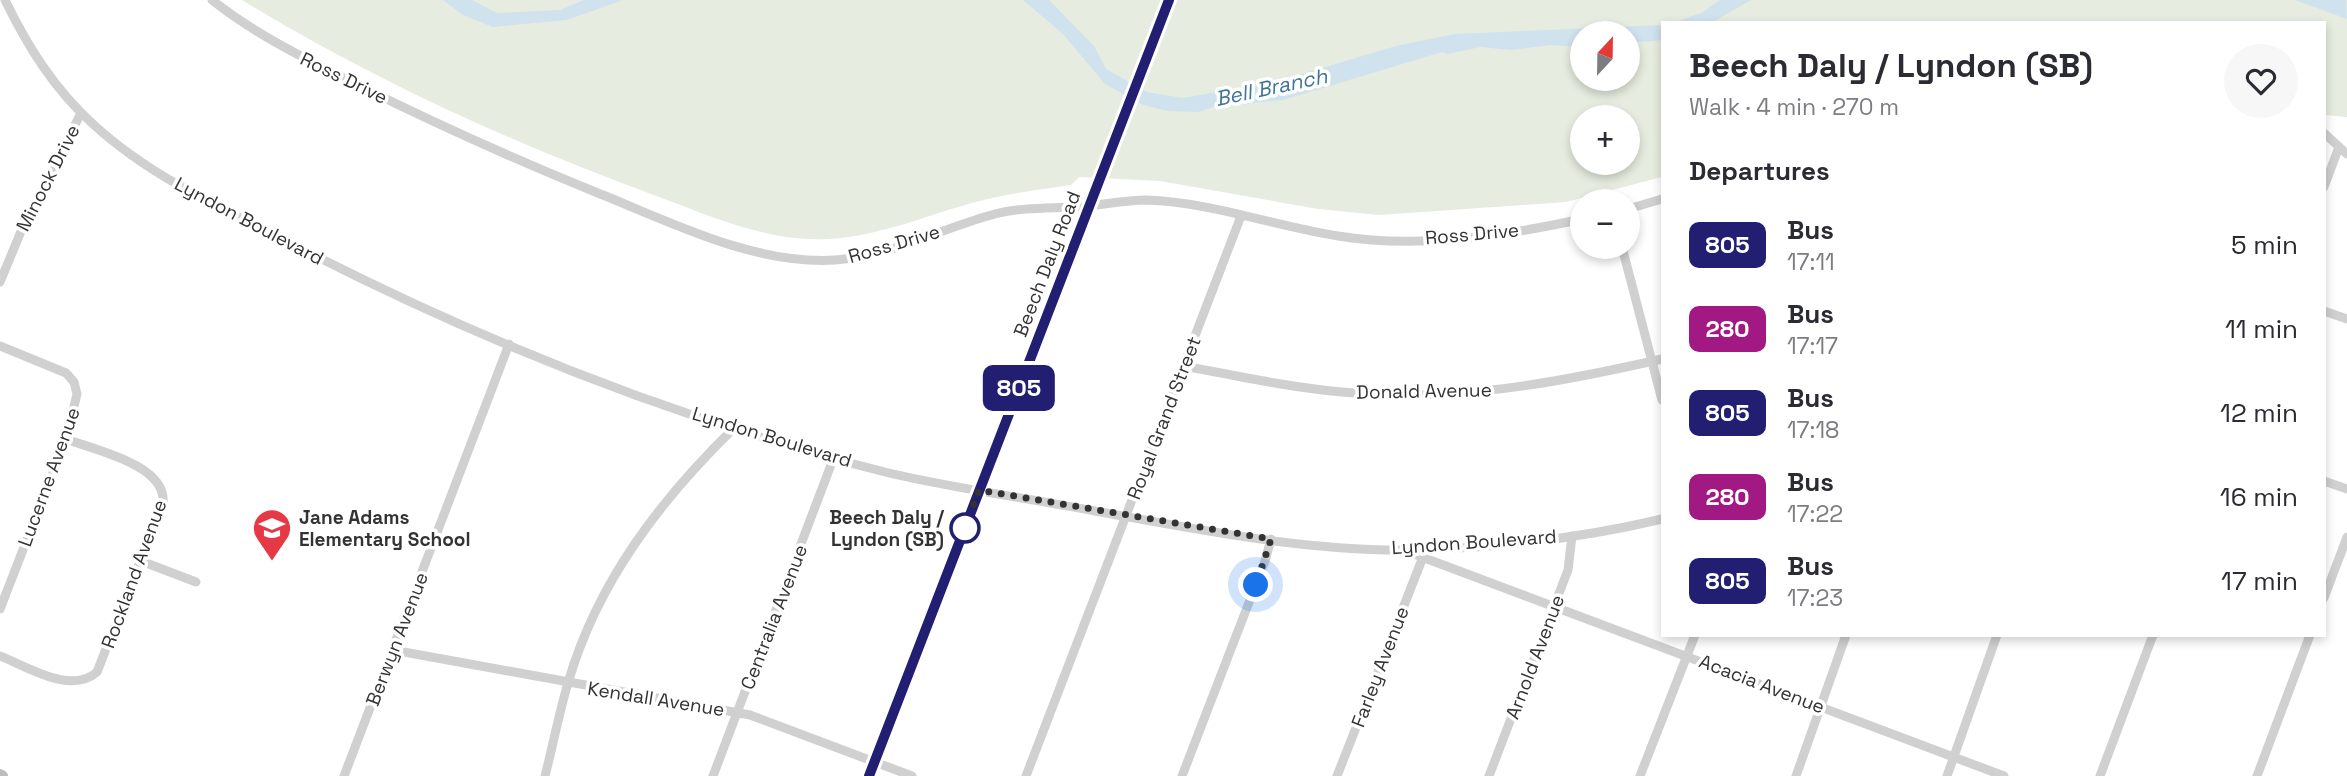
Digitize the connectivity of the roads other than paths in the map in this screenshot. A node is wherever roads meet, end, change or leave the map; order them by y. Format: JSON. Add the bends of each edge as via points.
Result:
{"nodes":[{"id":1,"x":5,"y":0,"type":"edge"},
{"id":2,"x":212,"y":0,"type":"edge"},
{"id":3,"x":1169,"y":0,"type":"edge"},
{"id":4,"x":81,"y":113,"type":"junction"},
{"id":5,"x":2326,"y":135,"type":"edge"},
{"id":6,"x":2343,"y":151,"type":"edge"},
{"id":7,"x":2326,"y":183,"type":"edge"},
{"id":8,"x":1661,"y":199,"type":"edge"},
{"id":9,"x":1640,"y":205,"type":"edge"},
{"id":10,"x":1091,"y":206,"type":"junction"},
{"id":11,"x":1241,"y":216,"type":"junction"},
{"id":12,"x":1570,"y":221,"type":"edge"},
{"id":13,"x":1626,"y":259,"type":"edge"},
{"id":14,"x":0,"y":282,"type":"edge"},
{"id":15,"x":2326,"y":312,"type":"edge"},
{"id":16,"x":2347,"y":319,"type":"edge"},
{"id":17,"x":509,"y":344,"type":"junction"},
{"id":18,"x":0,"y":346,"type":"edge"},
{"id":19,"x":1658,"y":360,"type":"edge"},
{"id":20,"x":1184,"y":366,"type":"junction"},
{"id":21,"x":1661,"y":390,"type":"edge"},
{"id":22,"x":735,"y":427,"type":"junction"},
{"id":23,"x":66,"y":439,"type":"junction"},
{"id":24,"x":834,"y":457,"type":"junction"},
{"id":25,"x":2326,"y":482,"type":"edge"},
{"id":26,"x":2347,"y":489,"type":"edge"},
{"id":27,"x":979,"y":490,"type":"junction"},
{"id":28,"x":1126,"y":516,"type":"junction"},
{"id":29,"x":1661,"y":519,"type":"edge"},
{"id":30,"x":1572,"y":536,"type":"junction"},
{"id":31,"x":2347,"y":537,"type":"edge"},
{"id":32,"x":1271,"y":539,"type":"junction"},
{"id":33,"x":1402,"y":550,"type":"junction"},
{"id":34,"x":1423,"y":557,"type":"junction"},
{"id":35,"x":141,"y":561,"type":"junction"},
{"id":36,"x":196,"y":582,"type":"dead end"},
{"id":37,"x":2326,"y":593,"type":"edge"},
{"id":38,"x":1554,"y":606,"type":"junction"},
{"id":39,"x":0,"y":609,"type":"edge"},
{"id":40,"x":1694,"y":637,"type":"edge"},
{"id":41,"x":1845,"y":637,"type":"edge"},
{"id":42,"x":1996,"y":637,"type":"edge"},
{"id":43,"x":2152,"y":637,"type":"edge"},
{"id":44,"x":2309,"y":637,"type":"edge"},
{"id":45,"x":393,"y":650,"type":"junction"},
{"id":46,"x":1688,"y":655,"type":"junction"},
{"id":47,"x":0,"y":656,"type":"edge"},
{"id":48,"x":568,"y":683,"type":"junction"},
{"id":49,"x":1821,"y":707,"type":"junction"},
{"id":50,"x":738,"y":713,"type":"junction"},
{"id":51,"x":1954,"y":757,"type":"junction"},
{"id":52,"x":875,"y":762,"type":"junction"},
{"id":53,"x":344,"y":776,"type":"edge"},
{"id":54,"x":545,"y":776,"type":"edge"},
{"id":55,"x":713,"y":776,"type":"edge"},
{"id":56,"x":869,"y":776,"type":"edge"},
{"id":57,"x":912,"y":776,"type":"edge"},
{"id":58,"x":1026,"y":776,"type":"edge"},
{"id":59,"x":1182,"y":776,"type":"edge"},
{"id":60,"x":1336,"y":776,"type":"edge"},
{"id":61,"x":1489,"y":776,"type":"edge"},
{"id":62,"x":1640,"y":776,"type":"edge"},
{"id":63,"x":1796,"y":776,"type":"edge"},
{"id":64,"x":1947,"y":776,"type":"edge"},
{"id":65,"x":2004,"y":776,"type":"edge"},
{"id":66,"x":2100,"y":776,"type":"edge"},
{"id":67,"x":2257,"y":776,"type":"edge"}],
"edges":[{"from":1,"to":4,"type":"street","name":"Lyndon Boulevard","via":[[36,58]]},
{"from":2,"to":10,"type":"street","name":"Ross Drive","via":[[288,50],[500,153],[683,227],[766,253],[815,260],[853,258],[1004,212]]},
{"from":3,"to":10,"type":"main road","name":"Beech Daly Road"},
{"from":4,"to":14,"type":"street","name":"Minock Drive"},
{"from":4,"to":17,"type":"street","name":"Lyndon Boulevard","via":[[149,167],[253,225]]},
{"from":5,"to":6,"type":"street"},
{"from":6,"to":7,"type":"street"},
{"from":8,"to":9,"type":"street"},
{"from":10,"to":11,"type":"street","name":"Ross Drive","via":[[1114,200],[1169,202]]},
{"from":10,"to":27,"type":"main road","name":"Beech Daly Road"},
{"from":11,"to":12,"type":"street","name":"Ross Drive","via":[[1340,237],[1387,240],[1505,233]]},
{"from":11,"to":20,"type":"street","name":"Royal Grand Street"},
{"from":13,"to":19,"type":"street"},
{"from":15,"to":16,"type":"street"},
{"from":17,"to":22,"type":"street","name":"Lyndon Boulevard"},
{"from":17,"to":45,"type":"street","name":"Berwyn Avenue"},
{"from":18,"to":23,"type":"street","name":"Lucerne Avenue","via":[[71,377],[77,400]]},
{"from":19,"to":20,"type":"street","name":"Donald Avenue","via":[[1522,387],[1403,395],[1282,385]]},
{"from":19,"to":21,"type":"street"},
{"from":20,"to":28,"type":"street","name":"Royal Grand Street"},
{"from":22,"to":24,"type":"street","name":"Lyndon Boulevard"},
{"from":22,"to":48,"type":"street","via":[[681,482],[633,546],[596,611]]},
{"from":23,"to":35,"type":"street","name":"Rockland Avenue","via":[[147,470],[159,481],[163,503]]},
{"from":23,"to":39,"type":"street","name":"Lucerne Avenue"},
{"from":24,"to":27,"type":"street","name":"Lyndon Boulevard"},
{"from":24,"to":50,"type":"street","name":"Centralia Avenue"},
{"from":25,"to":26,"type":"street"},
{"from":27,"to":28,"type":"street","name":"Lyndon Boulevard"},
{"from":27,"to":52,"type":"main road","name":"Beech Daly Road"},
{"from":28,"to":32,"type":"street","name":"Lyndon Boulevard"},
{"from":28,"to":58,"type":"street","name":"Royal Grand Street"},
{"from":29,"to":30,"type":"street","name":"Lyndon Boulevard"},
{"from":30,"to":33,"type":"street","name":"Lyndon Boulevard"},
{"from":30,"to":38,"type":"street","name":"Arnold Avenue","via":[[1568,570]]},
{"from":31,"to":37,"type":"street"},
{"from":32,"to":33,"type":"street","name":"Lyndon Boulevard"},
{"from":32,"to":59,"type":"street"},
{"from":33,"to":34,"type":"street","name":"Acacia Avenue"},
{"from":34,"to":38,"type":"street","name":"Acacia Avenue"},
{"from":34,"to":60,"type":"street","name":"Farley Avenue"},
{"from":35,"to":36,"type":"street"},
{"from":35,"to":47,"type":"street","name":"Rockland Avenue","via":[[101,665],[86,680],[66,681]]},
{"from":38,"to":46,"type":"street","name":"Acacia Avenue"},
{"from":38,"to":61,"type":"street","name":"Arnold Avenue"},
{"from":40,"to":46,"type":"street"},
{"from":41,"to":49,"type":"street"},
{"from":42,"to":51,"type":"street"},
{"from":43,"to":66,"type":"street"},
{"from":44,"to":67,"type":"street"},
{"from":45,"to":48,"type":"street","name":"Kendall Avenue"},
{"from":45,"to":53,"type":"street","name":"Berwyn Avenue"},
{"from":46,"to":49,"type":"street","name":"Acacia Avenue"},
{"from":46,"to":62,"type":"street"},
{"from":48,"to":50,"type":"street","name":"Kendall Avenue"},
{"from":48,"to":54,"type":"street"},
{"from":49,"to":51,"type":"street","name":"Acacia Avenue"},
{"from":49,"to":63,"type":"street"},
{"from":50,"to":52,"type":"street","name":"Kendall Avenue"},
{"from":50,"to":55,"type":"street","name":"Centralia Avenue"},
{"from":51,"to":64,"type":"street"},
{"from":51,"to":65,"type":"street","name":"Acacia Avenue"},
{"from":52,"to":56,"type":"main road","name":"Beech Daly Road"},
{"from":52,"to":57,"type":"street","name":"Kendall Avenue"}]}
